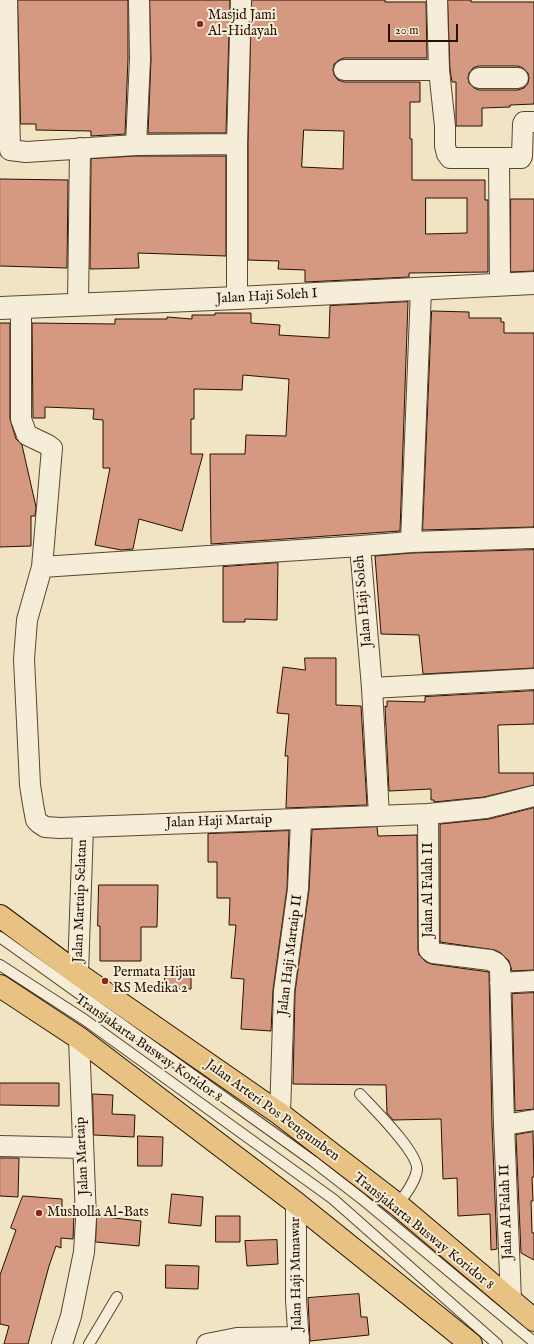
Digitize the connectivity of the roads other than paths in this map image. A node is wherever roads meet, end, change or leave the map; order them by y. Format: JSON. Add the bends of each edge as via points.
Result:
{"nodes":[{"id":1,"x":7,"y":0,"type":"edge"},
{"id":2,"x":139,"y":0,"type":"edge"},
{"id":3,"x":241,"y":0,"type":"edge"},
{"id":4,"x":438,"y":0,"type":"edge"},
{"id":5,"x":4,"y":64,"type":"edge"},
{"id":6,"x":344,"y":70,"type":"dead end"},
{"id":7,"x":439,"y":70,"type":"junction"},
{"id":8,"x":479,"y":78,"type":"dead end"},
{"id":9,"x":518,"y":78,"type":"dead end"},
{"id":10,"x":534,"y":122,"type":"edge"},
{"id":11,"x":237,"y":144,"type":"junction"},
{"id":12,"x":136,"y":145,"type":"junction"},
{"id":13,"x":80,"y":148,"type":"junction"},
{"id":14,"x":499,"y":159,"type":"junction"},
{"id":15,"x":534,"y":283,"type":"edge"},
{"id":16,"x":500,"y":284,"type":"junction"},
{"id":17,"x":422,"y":289,"type":"junction"},
{"id":18,"x":237,"y":298,"type":"junction"},
{"id":19,"x":78,"y":305,"type":"junction"},
{"id":20,"x":0,"y":308,"type":"edge"},
{"id":21,"x":21,"y":308,"type":"junction"},
{"id":22,"x":534,"y":538,"type":"edge"},
{"id":23,"x":411,"y":542,"type":"junction"},
{"id":24,"x":360,"y":546,"type":"junction"},
{"id":25,"x":42,"y":567,"type":"junction"},
{"id":26,"x":534,"y":679,"type":"edge"},
{"id":27,"x":372,"y":688,"type":"junction"},
{"id":28,"x":534,"y":796,"type":"edge"},
{"id":29,"x":428,"y":814,"type":"junction"},
{"id":30,"x":378,"y":816,"type":"junction"},
{"id":31,"x":301,"y":820,"type":"junction"},
{"id":32,"x":83,"y":827,"type":"junction"},
{"id":33,"x":0,"y":916,"type":"edge"},
{"id":34,"x":0,"y":937,"type":"edge"},
{"id":35,"x":0,"y":965,"type":"edge"},
{"id":36,"x":78,"y":974,"type":"junction"},
{"id":37,"x":534,"y":981,"type":"edge"},
{"id":38,"x":500,"y":983,"type":"junction"},
{"id":39,"x":0,"y":986,"type":"edge"},
{"id":40,"x":79,"y":1038,"type":"junction"},
{"id":41,"x":360,"y":1094,"type":"dead end"},
{"id":42,"x":280,"y":1114,"type":"junction"},
{"id":43,"x":534,"y":1120,"type":"edge"},
{"id":44,"x":504,"y":1125,"type":"junction"},
{"id":45,"x":0,"y":1146,"type":"edge"},
{"id":46,"x":83,"y":1148,"type":"junction"},
{"id":47,"x":296,"y":1203,"type":"junction"},
{"id":48,"x":398,"y":1205,"type":"junction"},
{"id":49,"x":117,"y":1298,"type":"dead end"},
{"id":50,"x":511,"y":1300,"type":"junction"},
{"id":51,"x":534,"y":1320,"type":"edge"},
{"id":52,"x":299,"y":1340,"type":"edge"},
{"id":53,"x":534,"y":1342,"type":"edge"},
{"id":54,"x":62,"y":1344,"type":"edge"},
{"id":55,"x":89,"y":1344,"type":"edge"},
{"id":56,"x":207,"y":1344,"type":"edge"},
{"id":57,"x":471,"y":1344,"type":"edge"},
{"id":58,"x":497,"y":1344,"type":"edge"}],
"edges":[{"from":1,"to":5,"type":"street"},
{"from":2,"to":12,"type":"street","via":[[140,60]]},
{"from":3,"to":11,"type":"street"},
{"from":4,"to":7,"type":"street"},
{"from":5,"to":13,"type":"street","via":[[10,150],[26,152]]},
{"from":6,"to":7,"type":"street"},
{"from":7,"to":14,"type":"street","via":[[447,154],[450,158]]},
{"from":8,"to":9,"type":"street"},
{"from":10,"to":14,"type":"street","via":[[523,124],[522,158]]},
{"from":11,"to":12,"type":"street"},
{"from":11,"to":18,"type":"street"},
{"from":12,"to":13,"type":"street"},
{"from":13,"to":19,"type":"street"},
{"from":14,"to":16,"type":"street"},
{"from":15,"to":16,"type":"street","name":"Jalan Haji Soleh I"},
{"from":16,"to":17,"type":"street","name":"Jalan Haji Soleh I"},
{"from":17,"to":18,"type":"street","name":"Jalan Haji Soleh I"},
{"from":17,"to":23,"type":"street"},
{"from":18,"to":19,"type":"street","name":"Jalan Haji Soleh I"},
{"from":19,"to":21,"type":"street","name":"Jalan Haji Soleh I"},
{"from":20,"to":21,"type":"street","name":"Jalan Haji Soleh I"},
{"from":21,"to":25,"type":"street","name":"Jalan Haji Martaip","via":[[21,419],[27,435],[52,448]]},
{"from":22,"to":23,"type":"street","name":"Jalan Haji Soleh"},
{"from":23,"to":24,"type":"street","name":"Jalan Haji Soleh"},
{"from":24,"to":25,"type":"street"},
{"from":24,"to":27,"type":"street","name":"Jalan Haji Soleh"},
{"from":25,"to":32,"type":"street","name":"Jalan Haji Martaip","via":[[27,620],[24,659],[30,785],[36,820],[39,824],[45,827]]},
{"from":26,"to":27,"type":"street"},
{"from":27,"to":30,"type":"street","name":"Jalan Haji Soleh"},
{"from":28,"to":29,"type":"street","via":[[490,807]]},
{"from":29,"to":30,"type":"street"},
{"from":29,"to":38,"type":"street","name":"Jalan Al Falah II","via":[[429,950],[433,953],[493,961],[500,968]]},
{"from":30,"to":31,"type":"street","name":"Jalan Haji Martaip"},
{"from":31,"to":32,"type":"street","name":"Jalan Haji Martaip"},
{"from":31,"to":42,"type":"street","name":"Jalan Haji Martaip II","via":[[298,889],[284,990]]},
{"from":32,"to":36,"type":"street","name":"Jalan Martaip Selatan"},
{"from":33,"to":36,"type":"main road","name":"Jalan Arteri Pos Pengumben"},
{"from":34,"to":53,"type":"lane","name":"Transjakarta Busway Koridor 8","via":[[362,1198]]},
{"from":35,"to":58,"type":"lane","name":"Transjakarta Busway Koridor 8","via":[[85,1020],[333,1198]]},
{"from":36,"to":42,"type":"main road","name":"Jalan Arteri Pos Pengumben"},
{"from":37,"to":38,"type":"street"},
{"from":38,"to":44,"type":"street","name":"Jalan Al Falah II"},
{"from":39,"to":40,"type":"main road"},
{"from":40,"to":46,"type":"street","name":"Jalan Martaip"},
{"from":40,"to":47,"type":"main road"},
{"from":41,"to":48,"type":"lane","via":[[408,1147],[415,1160],[417,1168],[414,1179]]},
{"from":42,"to":48,"type":"main road","name":"Jalan Arteri Pos Pengumben"},
{"from":43,"to":44,"type":"street"},
{"from":44,"to":50,"type":"street","name":"Jalan Al Falah II"},
{"from":45,"to":46,"type":"street"},
{"from":46,"to":54,"type":"street","name":"Jalan Martaip","via":[[86,1219],[84,1252]]},
{"from":47,"to":52,"type":"street","name":"Jalan Haji Munawar","via":[[296,1300]]},
{"from":47,"to":57,"type":"main road"},
{"from":48,"to":50,"type":"main road","name":"Jalan Arteri Pos Pengumben"},
{"from":49,"to":55,"type":"lane"},
{"from":50,"to":51,"type":"main road","name":"Jalan Arteri Pos Pengumben"},
{"from":52,"to":56,"type":"street","via":[[237,1338]]}]}
